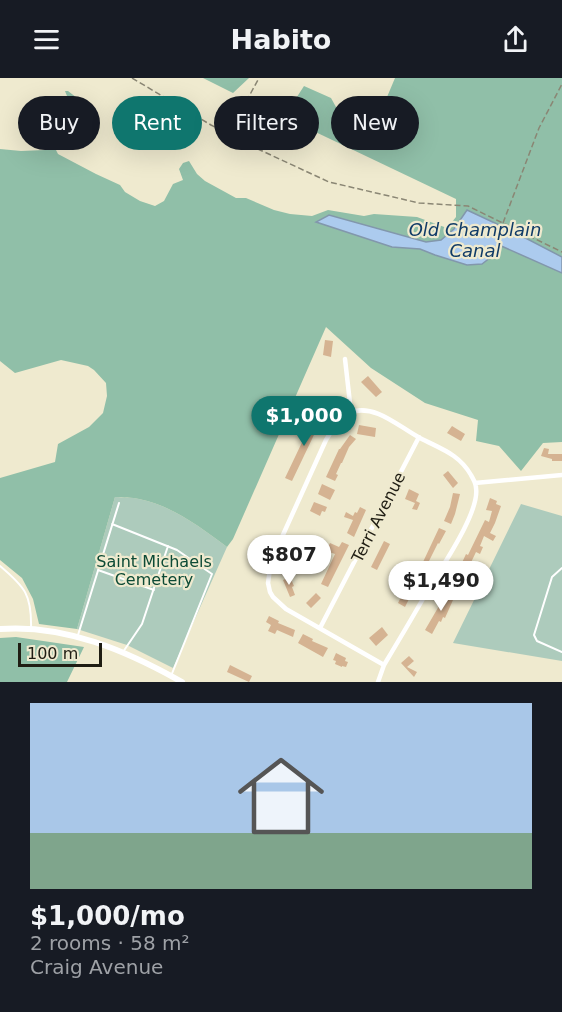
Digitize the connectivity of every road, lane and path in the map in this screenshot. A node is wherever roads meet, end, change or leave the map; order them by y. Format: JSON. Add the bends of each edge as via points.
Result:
{"nodes":[{"id":1,"x":132,"y":78,"type":"edge"},
{"id":2,"x":259,"y":78,"type":"edge"},
{"id":3,"x":562,"y":84,"type":"edge"},
{"id":4,"x":249,"y":96,"type":"edge"},
{"id":5,"x":214,"y":125,"type":"edge"},
{"id":6,"x":262,"y":150,"type":"edge"},
{"id":7,"x":503,"y":224,"type":"junction"},
{"id":8,"x":562,"y":252,"type":"edge"},
{"id":9,"x":345,"y":359,"type":"dead end"},
{"id":10,"x":351,"y":412,"type":"junction"},
{"id":11,"x":419,"y":437,"type":"junction"},
{"id":12,"x":562,"y":476,"type":"edge"},
{"id":13,"x":475,"y":483,"type":"junction"},
{"id":14,"x":119,"y":503,"type":"dead end"},
{"id":15,"x":112,"y":524,"type":"junction"},
{"id":16,"x":168,"y":546,"type":"junction"},
{"id":17,"x":0,"y":566,"type":"edge"},
{"id":18,"x":562,"y":568,"type":"edge"},
{"id":19,"x":98,"y":570,"type":"junction"},
{"id":20,"x":154,"y":590,"type":"junction"},
{"id":21,"x":320,"y":628,"type":"junction"},
{"id":22,"x":0,"y":629,"type":"edge"},
{"id":23,"x":31,"y":629,"type":"junction"},
{"id":24,"x":78,"y":637,"type":"junction"},
{"id":25,"x":123,"y":652,"type":"junction"},
{"id":26,"x":562,"y":652,"type":"edge"},
{"id":27,"x":384,"y":665,"type":"junction"},
{"id":28,"x":171,"y":676,"type":"junction"},
{"id":29,"x":182,"y":682,"type":"edge"},
{"id":30,"x":378,"y":682,"type":"edge"}],
"edges":[{"from":1,"to":5,"type":"path"},
{"from":2,"to":4,"type":"path"},
{"from":3,"to":7,"type":"path","via":[[539,128]]},
{"from":6,"to":7,"type":"path","via":[[329,182],[419,203],[468,206]]},
{"from":7,"to":8,"type":"path"},
{"from":9,"to":10,"type":"street"},
{"from":10,"to":11,"type":"street","via":[[372,411]]},
{"from":10,"to":21,"type":"street","via":[[326,440],[272,559],[268,583],[273,597],[286,609]]},
{"from":11,"to":13,"type":"street","via":[[452,454],[465,465]]},
{"from":11,"to":21,"type":"street","name":"Terri Avenue"},
{"from":12,"to":13,"type":"street"},
{"from":13,"to":27,"type":"street","via":[[474,503],[456,543]]},
{"from":14,"to":15,"type":"lane"},
{"from":15,"to":16,"type":"lane"},
{"from":15,"to":19,"type":"lane"},
{"from":16,"to":20,"type":"lane"},
{"from":16,"to":28,"type":"lane","via":[[212,574]]},
{"from":17,"to":23,"type":"lane","via":[[14,577],[28,597]]},
{"from":18,"to":26,"type":"lane","via":[[552,577],[534,635],[537,641]]},
{"from":19,"to":20,"type":"lane"},
{"from":19,"to":24,"type":"lane"},
{"from":20,"to":25,"type":"lane","via":[[142,624]]},
{"from":21,"to":27,"type":"street"},
{"from":22,"to":23,"type":"street"},
{"from":23,"to":24,"type":"street"},
{"from":24,"to":25,"type":"street"},
{"from":25,"to":28,"type":"street"},
{"from":27,"to":30,"type":"street"},
{"from":28,"to":29,"type":"street"}]}
